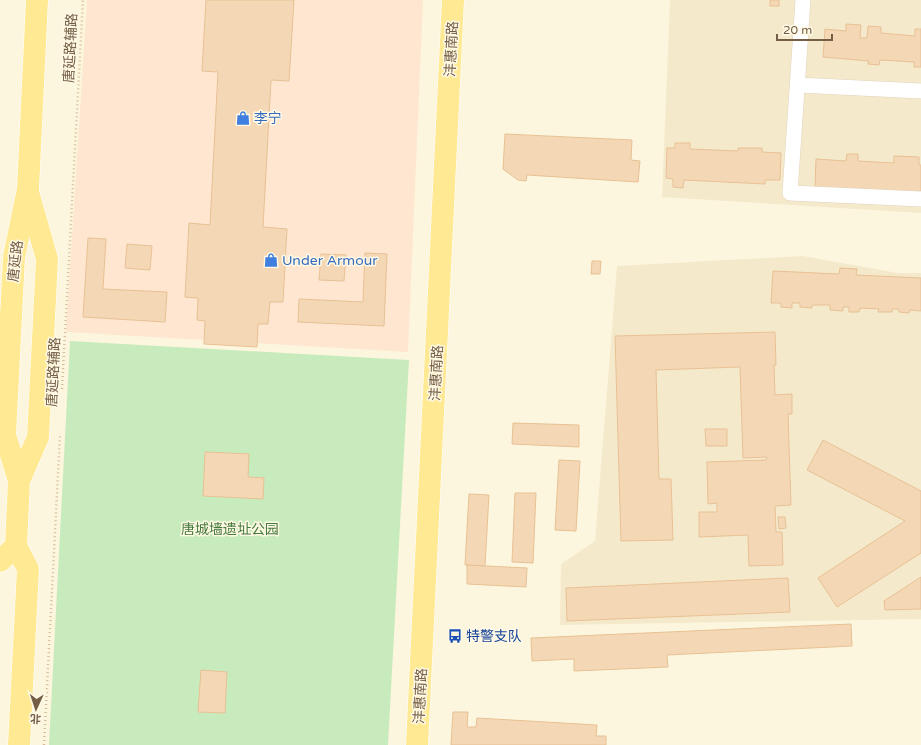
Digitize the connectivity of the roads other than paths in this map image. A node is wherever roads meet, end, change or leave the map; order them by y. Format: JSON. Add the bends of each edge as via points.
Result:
{"nodes":[{"id":1,"x":36,"y":0,"type":"edge"},
{"id":2,"x":453,"y":0,"type":"edge"},
{"id":3,"x":803,"y":0,"type":"edge"},
{"id":4,"x":798,"y":85,"type":"junction"},
{"id":5,"x":921,"y":91,"type":"edge"},
{"id":6,"x":28,"y":189,"type":"junction"},
{"id":7,"x":921,"y":199,"type":"edge"},
{"id":8,"x":19,"y":481,"type":"junction"},
{"id":9,"x":16,"y":546,"type":"junction"},
{"id":10,"x":0,"y":561,"type":"edge"},
{"id":11,"x":19,"y":745,"type":"edge"},
{"id":12,"x":418,"y":745,"type":"edge"}],
"edges":[{"from":1,"to":6,"type":"main road","name":"唐延路"},
{"from":2,"to":12,"type":"main road","name":"沣惠南路"},
{"from":3,"to":4,"type":"street"},
{"from":4,"to":5,"type":"street"},
{"from":4,"to":7,"type":"street","via":[[790,193]]},
{"from":6,"to":8,"type":"main road","name":"唐延路","via":[[14,257],[4,434]]},
{"from":6,"to":8,"type":"main road","via":[[47,259],[38,437]]},
{"from":8,"to":9,"type":"main road","name":"唐延路"},
{"from":9,"to":10,"type":"main road"},
{"from":9,"to":11,"type":"main road","via":[[28,569]]}]}
